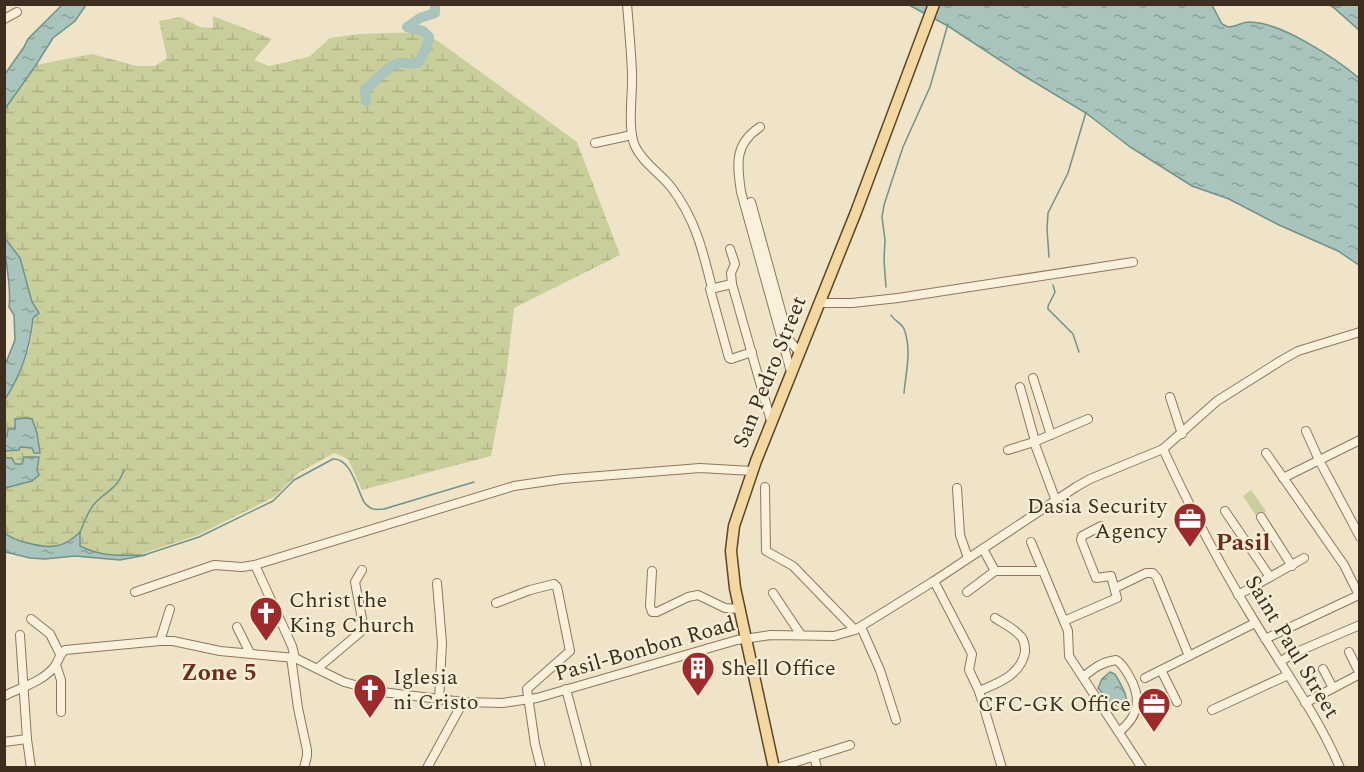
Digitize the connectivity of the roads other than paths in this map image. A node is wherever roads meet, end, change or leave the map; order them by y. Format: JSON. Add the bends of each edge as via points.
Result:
{"nodes":[{"id":1,"x":627,"y":4,"type":"edge"},
{"id":2,"x":934,"y":4,"type":"edge"},
{"id":3,"x":17,"y":12,"type":"dead end"},
{"id":4,"x":4,"y":19,"type":"edge"},
{"id":5,"x":760,"y":127,"type":"dead end"},
{"id":6,"x":632,"y":135,"type":"junction"},
{"id":7,"x":595,"y":142,"type":"dead end"},
{"id":8,"x":751,"y":202,"type":"dead end"},
{"id":9,"x":730,"y":249,"type":"dead end"},
{"id":10,"x":1133,"y":262,"type":"dead end"},
{"id":11,"x":732,"y":284,"type":"junction"},
{"id":12,"x":712,"y":288,"type":"junction"},
{"id":13,"x":819,"y":303,"type":"junction"},
{"id":14,"x":1359,"y":332,"type":"edge"},
{"id":15,"x":752,"y":352,"type":"junction"},
{"id":16,"x":799,"y":352,"type":"junction"},
{"id":17,"x":791,"y":372,"type":"junction"},
{"id":18,"x":1033,"y":378,"type":"dead end"},
{"id":19,"x":1020,"y":387,"type":"dead end"},
{"id":20,"x":1170,"y":398,"type":"dead end"},
{"id":21,"x":1088,"y":419,"type":"dead end"},
{"id":22,"x":771,"y":421,"type":"junction"},
{"id":23,"x":1306,"y":431,"type":"dead end"},
{"id":24,"x":1182,"y":434,"type":"junction"},
{"id":25,"x":1051,"y":435,"type":"junction"},
{"id":26,"x":1359,"y":440,"type":"edge"},
{"id":27,"x":1034,"y":441,"type":"junction"},
{"id":28,"x":1163,"y":449,"type":"junction"},
{"id":29,"x":1008,"y":450,"type":"dead end"},
{"id":30,"x":1266,"y":453,"type":"dead end"},
{"id":31,"x":1319,"y":460,"type":"junction"},
{"id":32,"x":752,"y":471,"type":"junction"},
{"id":33,"x":1283,"y":478,"type":"junction"},
{"id":34,"x":765,"y":487,"type":"dead end"},
{"id":35,"x":957,"y":488,"type":"dead end"},
{"id":36,"x":1056,"y":501,"type":"junction"},
{"id":37,"x":1225,"y":511,"type":"dead end"},
{"id":38,"x":1261,"y":517,"type":"dead end"},
{"id":39,"x":1101,"y":526,"type":"dead end"},
{"id":40,"x":1359,"y":537,"type":"edge"},
{"id":41,"x":1031,"y":542,"type":"dead end"},
{"id":42,"x":983,"y":549,"type":"junction"},
{"id":43,"x":968,"y":558,"type":"junction"},
{"id":44,"x":1304,"y":558,"type":"dead end"},
{"id":45,"x":255,"y":565,"type":"junction"},
{"id":46,"x":1292,"y":566,"type":"junction"},
{"id":47,"x":362,"y":570,"type":"dead end"},
{"id":48,"x":652,"y":571,"type":"dead end"},
{"id":49,"x":1043,"y":571,"type":"junction"},
{"id":50,"x":995,"y":572,"type":"junction"},
{"id":51,"x":1270,"y":577,"type":"junction"},
{"id":52,"x":933,"y":581,"type":"junction"},
{"id":53,"x":437,"y":583,"type":"dead end"},
{"id":54,"x":1115,"y":588,"type":"junction"},
{"id":55,"x":135,"y":592,"type":"dead end"},
{"id":56,"x":967,"y":592,"type":"dead end"},
{"id":57,"x":773,"y":593,"type":"dead end"},
{"id":58,"x":1238,"y":594,"type":"junction"},
{"id":59,"x":496,"y":603,"type":"dead end"},
{"id":60,"x":170,"y":609,"type":"dead end"},
{"id":61,"x":740,"y":609,"type":"junction"},
{"id":62,"x":995,"y":618,"type":"dead end"},
{"id":63,"x":31,"y":620,"type":"dead end"},
{"id":64,"x":1064,"y":621,"type":"junction"},
{"id":65,"x":1255,"y":623,"type":"junction"},
{"id":66,"x":1359,"y":625,"type":"edge"},
{"id":67,"x":237,"y":627,"type":"dead end"},
{"id":68,"x":858,"y":629,"type":"junction"},
{"id":69,"x":20,"y":635,"type":"dead end"},
{"id":70,"x":801,"y":635,"type":"junction"},
{"id":71,"x":747,"y":638,"type":"junction"},
{"id":72,"x":1265,"y":639,"type":"junction"},
{"id":73,"x":160,"y":641,"type":"junction"},
{"id":74,"x":1348,"y":652,"type":"dead end"},
{"id":75,"x":250,"y":653,"type":"junction"},
{"id":76,"x":60,"y":654,"type":"junction"},
{"id":77,"x":1189,"y":656,"type":"junction"},
{"id":78,"x":293,"y":657,"type":"junction"},
{"id":79,"x":1280,"y":662,"type":"junction"},
{"id":80,"x":56,"y":665,"type":"junction"},
{"id":81,"x":318,"y":668,"type":"junction"},
{"id":82,"x":1323,"y":669,"type":"dead end"},
{"id":83,"x":1161,"y":670,"type":"junction"},
{"id":84,"x":1288,"y":675,"type":"junction"},
{"id":85,"x":1083,"y":677,"type":"junction"},
{"id":86,"x":1145,"y":678,"type":"dead end"},
{"id":87,"x":24,"y":686,"type":"junction"},
{"id":88,"x":1333,"y":688,"type":"junction"},
{"id":89,"x":566,"y":689,"type":"junction"},
{"id":90,"x":979,"y":691,"type":"junction"},
{"id":91,"x":4,"y":696,"type":"edge"},
{"id":92,"x":439,"y":700,"type":"junction"},
{"id":93,"x":531,"y":700,"type":"junction"},
{"id":94,"x":463,"y":702,"type":"junction"},
{"id":95,"x":1177,"y":702,"type":"dead end"},
{"id":96,"x":1305,"y":703,"type":"junction"},
{"id":97,"x":1212,"y":710,"type":"dead end"},
{"id":98,"x":61,"y":712,"type":"dead end"},
{"id":99,"x":896,"y":720,"type":"dead end"},
{"id":100,"x":1119,"y":732,"type":"junction"},
{"id":101,"x":27,"y":739,"type":"junction"},
{"id":102,"x":4,"y":742,"type":"edge"},
{"id":103,"x":850,"y":745,"type":"dead end"},
{"id":104,"x":814,"y":756,"type":"junction"},
{"id":105,"x":31,"y":768,"type":"edge"},
{"id":106,"x":304,"y":768,"type":"edge"},
{"id":107,"x":427,"y":768,"type":"edge"},
{"id":108,"x":541,"y":768,"type":"edge"},
{"id":109,"x":587,"y":768,"type":"edge"},
{"id":110,"x":776,"y":768,"type":"edge"},
{"id":111,"x":817,"y":768,"type":"edge"},
{"id":112,"x":1002,"y":768,"type":"edge"},
{"id":113,"x":1142,"y":768,"type":"edge"},
{"id":114,"x":1340,"y":768,"type":"edge"}],
"edges":[{"from":1,"to":6,"type":"street"},
{"from":2,"to":13,"type":"main road","name":"San Pedro Street"},
{"from":3,"to":4,"type":"street"},
{"from":5,"to":17,"type":"street","via":[[742,143],[738,169]]},
{"from":6,"to":7,"type":"street"},
{"from":6,"to":12,"type":"street","via":[[637,150],[670,186],[693,221]]},
{"from":8,"to":16,"type":"street","via":[[789,340]]},
{"from":9,"to":11,"type":"street","via":[[735,264]]},
{"from":10,"to":13,"type":"street","via":[[898,298]]},
{"from":11,"to":12,"type":"street"},
{"from":11,"to":15,"type":"street"},
{"from":12,"to":15,"type":"street","via":[[729,358]]},
{"from":13,"to":16,"type":"main road","name":"San Pedro Street"},
{"from":14,"to":24,"type":"street","name":"Pasil-Bonbon Road","via":[[1306,348],[1282,360],[1216,401]]},
{"from":15,"to":22,"type":"street"},
{"from":16,"to":17,"type":"main road","name":"San Pedro Street"},
{"from":17,"to":22,"type":"main road","name":"San Pedro Street"},
{"from":18,"to":25,"type":"street"},
{"from":19,"to":27,"type":"street"},
{"from":20,"to":24,"type":"street"},
{"from":21,"to":25,"type":"street"},
{"from":22,"to":32,"type":"main road","name":"San Pedro Street"},
{"from":23,"to":31,"type":"street"},
{"from":24,"to":28,"type":"street","name":"Pasil-Bonbon Road"},
{"from":25,"to":27,"type":"street"},
{"from":26,"to":31,"type":"street"},
{"from":27,"to":29,"type":"street"},
{"from":27,"to":36,"type":"street"},
{"from":28,"to":36,"type":"street","name":"Pasil-Bonbon Road","via":[[1090,479]]},
{"from":28,"to":58,"type":"street","name":"Saint Paul Street"},
{"from":30,"to":33,"type":"street"},
{"from":31,"to":33,"type":"street"},
{"from":31,"to":40,"type":"street"},
{"from":32,"to":45,"type":"street","via":[[700,468],[514,486]]},
{"from":32,"to":61,"type":"main road","name":"San Pedro Street","via":[[733,533],[733,570]]},
{"from":33,"to":72,"type":"street","via":[[1344,565],[1359,595]]},
{"from":34,"to":68,"type":"street","via":[[766,551],[793,566]]},
{"from":35,"to":43,"type":"street","via":[[960,535]]},
{"from":36,"to":42,"type":"street","name":"Pasil-Bonbon Road"},
{"from":37,"to":51,"type":"street"},
{"from":38,"to":46,"type":"street"},
{"from":39,"to":54,"type":"street","via":[[1081,540],[1096,578],[1111,576]]},
{"from":41,"to":49,"type":"street"},
{"from":42,"to":43,"type":"street","name":"Pasil-Bonbon Road"},
{"from":42,"to":50,"type":"street"},
{"from":43,"to":52,"type":"street","name":"Pasil-Bonbon Road"},
{"from":44,"to":46,"type":"street"},
{"from":45,"to":55,"type":"street","via":[[214,565]]},
{"from":45,"to":78,"type":"street","via":[[292,646]]},
{"from":46,"to":51,"type":"street"},
{"from":47,"to":81,"type":"street","via":[[356,582],[364,629]]},
{"from":48,"to":61,"type":"street","via":[[652,612],[698,595],[725,608]]},
{"from":49,"to":50,"type":"street"},
{"from":49,"to":64,"type":"street"},
{"from":50,"to":56,"type":"street"},
{"from":51,"to":58,"type":"street"},
{"from":52,"to":68,"type":"street","name":"Pasil-Bonbon Road"},
{"from":52,"to":90,"type":"street","via":[[972,654],[969,670]]},
{"from":53,"to":92,"type":"street","via":[[442,643]]},
{"from":54,"to":64,"type":"street","via":[[1116,600]]},
{"from":54,"to":77,"type":"street","via":[[1153,573]]},
{"from":57,"to":70,"type":"street"},
{"from":58,"to":65,"type":"street","name":"Saint Paul Street"},
{"from":59,"to":93,"type":"street","via":[[537,588],[553,584],[557,587],[570,651],[528,688]]},
{"from":60,"to":73,"type":"street"},
{"from":61,"to":71,"type":"main road","name":"San Pedro Street"},
{"from":62,"to":90,"type":"street","via":[[1022,638],[1024,654],[1012,674]]},
{"from":63,"to":76,"type":"street","via":[[50,634]]},
{"from":64,"to":85,"type":"street","via":[[1069,656]]},
{"from":65,"to":72,"type":"street","name":"Saint Paul Street"},
{"from":65,"to":77,"type":"street"},
{"from":66,"to":79,"type":"street"},
{"from":67,"to":75,"type":"street"},
{"from":68,"to":70,"type":"street","name":"Pasil-Bonbon Road","via":[[834,636]]},
{"from":68,"to":99,"type":"street","via":[[879,670]]},
{"from":69,"to":87,"type":"street"},
{"from":70,"to":71,"type":"street","name":"Pasil-Bonbon Road"},
{"from":71,"to":89,"type":"street","name":"Pasil-Bonbon Road"},
{"from":71,"to":110,"type":"main road","name":"San Pedro Street"},
{"from":72,"to":79,"type":"street","name":"Saint Paul Street"},
{"from":73,"to":75,"type":"street","name":"Pasil-Bonbon Road"},
{"from":73,"to":76,"type":"street","name":"Pasil-Bonbon Road","via":[[74,648]]},
{"from":74,"to":88,"type":"street","via":[[1359,674]]},
{"from":75,"to":78,"type":"street","name":"Pasil-Bonbon Road"},
{"from":76,"to":80,"type":"street"},
{"from":77,"to":83,"type":"street"},
{"from":78,"to":81,"type":"street","name":"Pasil-Bonbon Road"},
{"from":78,"to":106,"type":"street","via":[[308,756]]},
{"from":79,"to":84,"type":"street","name":"Saint Paul Street"},
{"from":80,"to":87,"type":"street"},
{"from":80,"to":98,"type":"street","via":[[61,680]]},
{"from":81,"to":92,"type":"street","name":"Pasil-Bonbon Road","via":[[351,685]]},
{"from":82,"to":88,"type":"street"},
{"from":83,"to":86,"type":"street"},
{"from":83,"to":95,"type":"street"},
{"from":84,"to":96,"type":"street","name":"Saint Paul Street"},
{"from":84,"to":97,"type":"street"},
{"from":85,"to":100,"type":"street"},
{"from":85,"to":100,"type":"street","via":[[1095,666],[1116,660],[1130,677],[1138,700],[1131,720]]},
{"from":87,"to":91,"type":"street"},
{"from":87,"to":101,"type":"street"},
{"from":88,"to":96,"type":"street"},
{"from":89,"to":93,"type":"street","name":"Pasil-Bonbon Road"},
{"from":89,"to":109,"type":"street"},
{"from":90,"to":112,"type":"street"},
{"from":92,"to":94,"type":"street","name":"Pasil-Bonbon Road"},
{"from":93,"to":94,"type":"street","name":"Pasil-Bonbon Road"},
{"from":93,"to":108,"type":"street"},
{"from":94,"to":107,"type":"street"},
{"from":96,"to":114,"type":"street","name":"Saint Paul Street"},
{"from":100,"to":113,"type":"street"},
{"from":101,"to":102,"type":"street"},
{"from":101,"to":105,"type":"street"},
{"from":103,"to":104,"type":"street"},
{"from":104,"to":110,"type":"street"},
{"from":104,"to":111,"type":"street"}]}
